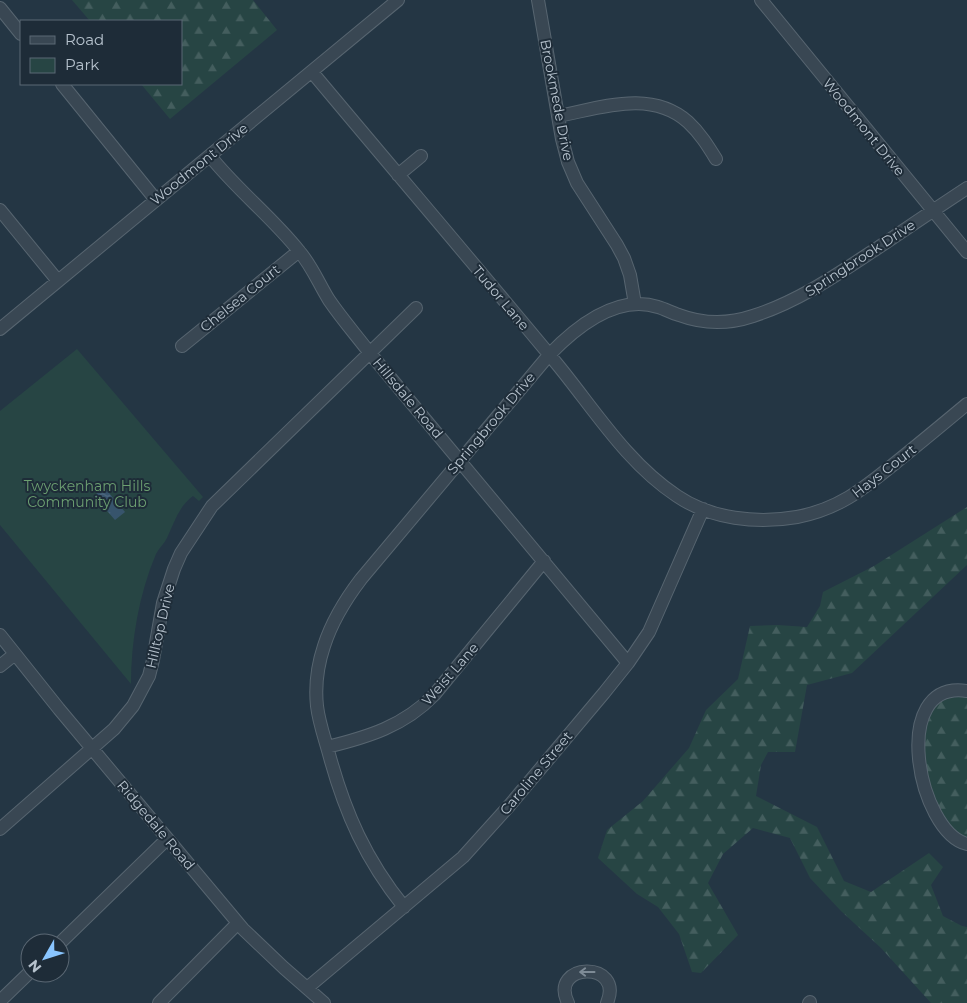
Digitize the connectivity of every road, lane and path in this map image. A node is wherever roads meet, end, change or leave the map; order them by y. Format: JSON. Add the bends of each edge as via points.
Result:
{"nodes":[{"id":1,"x":398,"y":0,"type":"edge"},
{"id":2,"x":538,"y":0,"type":"edge"},
{"id":3,"x":761,"y":0,"type":"edge"},
{"id":4,"x":0,"y":8,"type":"edge"},
{"id":5,"x":20,"y":33,"type":"edge"},
{"id":6,"x":312,"y":72,"type":"junction"},
{"id":7,"x":63,"y":85,"type":"edge"},
{"id":8,"x":558,"y":116,"type":"junction"},
{"id":9,"x":210,"y":156,"type":"junction"},
{"id":10,"x":422,"y":156,"type":"dead end"},
{"id":11,"x":716,"y":159,"type":"dead end"},
{"id":12,"x":398,"y":174,"type":"junction"},
{"id":13,"x":967,"y":188,"type":"edge"},
{"id":14,"x":156,"y":200,"type":"junction"},
{"id":15,"x":0,"y":210,"type":"edge"},
{"id":16,"x":932,"y":211,"type":"junction"},
{"id":17,"x":299,"y":251,"type":"junction"},
{"id":18,"x":967,"y":252,"type":"edge"},
{"id":19,"x":58,"y":281,"type":"junction"},
{"id":20,"x":635,"y":304,"type":"junction"},
{"id":21,"x":416,"y":308,"type":"dead end"},
{"id":22,"x":0,"y":329,"type":"edge"},
{"id":23,"x":182,"y":346,"type":"dead end"},
{"id":24,"x":369,"y":352,"type":"junction"},
{"id":25,"x":549,"y":355,"type":"junction"},
{"id":26,"x":967,"y":404,"type":"edge"},
{"id":27,"x":459,"y":461,"type":"junction"},
{"id":28,"x":703,"y":509,"type":"junction"},
{"id":29,"x":544,"y":562,"type":"junction"},
{"id":30,"x":0,"y":635,"type":"edge"},
{"id":31,"x":15,"y":654,"type":"junction"},
{"id":32,"x":628,"y":663,"type":"junction"},
{"id":33,"x":0,"y":666,"type":"edge"},
{"id":34,"x":967,"y":691,"type":"edge"},
{"id":35,"x":91,"y":747,"type":"junction"},
{"id":36,"x":327,"y":747,"type":"junction"},
{"id":37,"x":0,"y":828,"type":"edge"},
{"id":38,"x":167,"y":839,"type":"junction"},
{"id":39,"x":967,"y":844,"type":"edge"},
{"id":40,"x":404,"y":907,"type":"junction"},
{"id":41,"x":238,"y":923,"type":"junction"},
{"id":42,"x":70,"y":934,"type":"edge"},
{"id":43,"x":20,"y":982,"type":"edge"},
{"id":44,"x":307,"y":988,"type":"junction"},
{"id":45,"x":0,"y":1001,"type":"edge"},
{"id":46,"x":159,"y":1003,"type":"edge"},
{"id":47,"x":324,"y":1003,"type":"edge"},
{"id":48,"x":568,"y":1003,"type":"edge"},
{"id":49,"x":607,"y":1003,"type":"edge"}],
"edges":[{"from":1,"to":6,"type":"street","name":"Woodmont Drive"},
{"from":2,"to":8,"type":"street","name":"Brookmede Drive"},
{"from":3,"to":16,"type":"street","name":"Woodmont Drive"},
{"from":4,"to":5,"type":"street"},
{"from":6,"to":9,"type":"street","name":"Woodmont Drive"},
{"from":6,"to":12,"type":"street","name":"Tudor Lane"},
{"from":7,"to":14,"type":"street"},
{"from":8,"to":11,"type":"street","via":[[625,103],[661,106],[688,122]]},
{"from":8,"to":20,"type":"street","name":"Brookmede Drive","via":[[577,184],[617,245],[630,275]]},
{"from":9,"to":14,"type":"street","name":"Woodmont Drive"},
{"from":9,"to":17,"type":"street","name":"Hillsdale Road"},
{"from":10,"to":12,"type":"street"},
{"from":12,"to":25,"type":"street","name":"Tudor Lane"},
{"from":13,"to":16,"type":"street","name":"Springbrook Drive"},
{"from":14,"to":19,"type":"street","name":"Woodmont Drive"},
{"from":15,"to":19,"type":"street"},
{"from":16,"to":18,"type":"street","name":"Woodmont Drive"},
{"from":16,"to":20,"type":"street","name":"Springbrook Drive","via":[[830,279],[797,298],[754,316],[733,321],[704,321],[680,316],[657,306]]},
{"from":17,"to":23,"type":"street","name":"Chelsea Court"},
{"from":17,"to":24,"type":"street","name":"Hillsdale Road","via":[[329,300]]},
{"from":19,"to":22,"type":"street","name":"Woodmont Drive"},
{"from":20,"to":25,"type":"street","name":"Springbrook Drive","via":[[603,312]]},
{"from":21,"to":24,"type":"street","name":"Hilltop Drive"},
{"from":24,"to":27,"type":"street","name":"Hillsdale Road"},
{"from":24,"to":35,"type":"street","name":"Hilltop Drive","via":[[224,493],[201,521],[181,553],[168,586],[153,660],[142,691],[124,718]]},
{"from":25,"to":27,"type":"street","name":"Springbrook Drive"},
{"from":25,"to":28,"type":"street","name":"Tudor Lane","via":[[647,473],[679,498]]},
{"from":26,"to":28,"type":"street","name":"Hays Court","via":[[862,490],[827,508],[797,517],[764,520],[737,518]]},
{"from":27,"to":29,"type":"street","name":"Hillsdale Road"},
{"from":27,"to":36,"type":"street","name":"Springbrook Drive","via":[[346,599],[329,630],[317,695]]},
{"from":28,"to":32,"type":"street","name":"Caroline Street","via":[[648,632]]},
{"from":29,"to":32,"type":"street","name":"Hillsdale Road"},
{"from":29,"to":36,"type":"street","name":"Weist Lane","via":[[417,711],[374,734]]},
{"from":30,"to":31,"type":"street","name":"Ridgedale Road"},
{"from":31,"to":33,"type":"street"},
{"from":31,"to":35,"type":"street","name":"Ridgedale Road"},
{"from":32,"to":40,"type":"street","name":"Caroline Street","via":[[486,833],[448,871]]},
{"from":34,"to":39,"type":"street","via":[[944,692],[930,702],[921,720],[918,746],[923,784],[936,817],[948,834]]},
{"from":35,"to":37,"type":"street","name":"Hilltop Drive"},
{"from":35,"to":38,"type":"street","name":"Ridgedale Road"},
{"from":36,"to":40,"type":"street","name":"Springbrook Drive","via":[[339,791],[360,842]]},
{"from":38,"to":41,"type":"street","name":"Ridgedale Road"},
{"from":38,"to":42,"type":"street"},
{"from":40,"to":44,"type":"street","name":"Caroline Street"},
{"from":41,"to":44,"type":"street","name":"Ridgedale Road"},
{"from":41,"to":46,"type":"street"},
{"from":43,"to":45,"type":"street"},
{"from":44,"to":47,"type":"street","name":"Ridgedale Road"},
{"from":49,"to":48,"type":"street","one_way":true,"via":[[608,984],[604,977],[591,970],[584,970],[571,978],[565,991]]}]}
